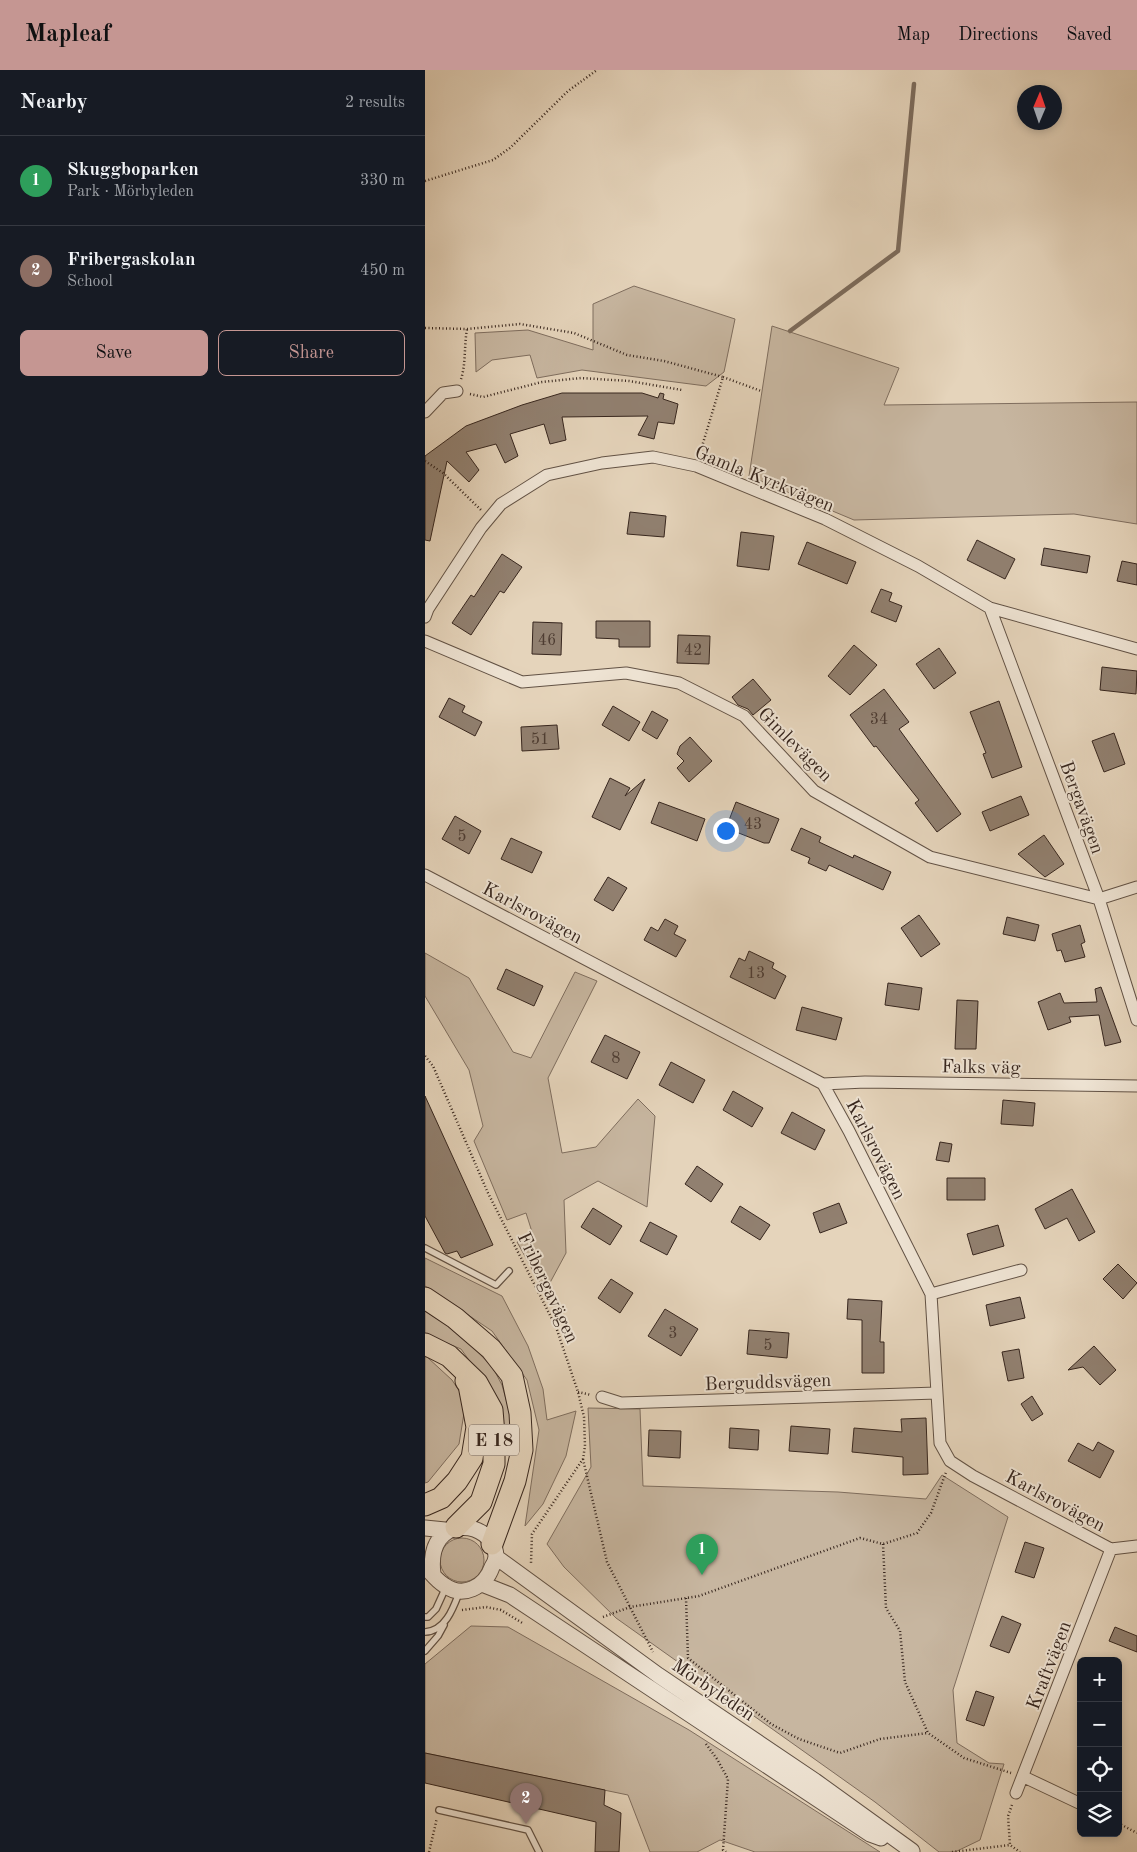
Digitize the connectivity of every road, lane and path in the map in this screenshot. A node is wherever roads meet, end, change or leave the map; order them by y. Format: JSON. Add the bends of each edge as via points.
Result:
{"nodes":[{"id":1,"x":597,"y":70,"type":"edge"},
{"id":2,"x":425,"y":181,"type":"edge"},
{"id":3,"x":425,"y":328,"type":"edge"},
{"id":4,"x":467,"y":329,"type":"junction"},
{"id":5,"x":723,"y":377,"type":"junction"},
{"id":6,"x":681,"y":390,"type":"dead end"},
{"id":7,"x":457,"y":391,"type":"junction"},
{"id":8,"x":761,"y":391,"type":"dead end"},
{"id":9,"x":425,"y":412,"type":"edge"},
{"id":10,"x":425,"y":461,"type":"edge"},
{"id":11,"x":696,"y":466,"type":"junction"},
{"id":12,"x":490,"y":518,"type":"junction"},
{"id":13,"x":990,"y":608,"type":"junction"},
{"id":14,"x":425,"y":617,"type":"edge"},
{"id":15,"x":425,"y":641,"type":"edge"},
{"id":16,"x":1137,"y":649,"type":"edge"},
{"id":17,"x":425,"y":875,"type":"edge"},
{"id":18,"x":1137,"y":887,"type":"edge"},
{"id":19,"x":1099,"y":898,"type":"junction"},
{"id":20,"x":1137,"y":1020,"type":"edge"},
{"id":21,"x":425,"y":1056,"type":"edge"},
{"id":22,"x":823,"y":1084,"type":"junction"},
{"id":23,"x":1137,"y":1086,"type":"edge"},
{"id":24,"x":425,"y":1248,"type":"edge"},
{"id":25,"x":1021,"y":1270,"type":"dead end"},
{"id":26,"x":509,"y":1271,"type":"dead end"},
{"id":27,"x":931,"y":1294,"type":"junction"},
{"id":28,"x":425,"y":1298,"type":"edge"},
{"id":29,"x":425,"y":1344,"type":"edge"},
{"id":30,"x":449,"y":1356,"type":"junction"},
{"id":31,"x":937,"y":1393,"type":"junction"},
{"id":32,"x":602,"y":1396,"type":"dead end"},
{"id":33,"x":583,"y":1460,"type":"junction"},
{"id":34,"x":950,"y":1462,"type":"junction"},
{"id":35,"x":425,"y":1504,"type":"edge"},
{"id":36,"x":425,"y":1528,"type":"edge"},
{"id":37,"x":450,"y":1528,"type":"junction"},
{"id":38,"x":883,"y":1544,"type":"junction"},
{"id":39,"x":1137,"y":1546,"type":"edge"},
{"id":40,"x":1111,"y":1549,"type":"junction"},
{"id":41,"x":494,"y":1551,"type":"junction"},
{"id":42,"x":429,"y":1570,"type":"edge"},
{"id":43,"x":523,"y":1578,"type":"junction"},
{"id":44,"x":482,"y":1584,"type":"junction"},
{"id":45,"x":453,"y":1589,"type":"junction"},
{"id":46,"x":510,"y":1595,"type":"junction"},
{"id":47,"x":686,"y":1598,"type":"junction"},
{"id":48,"x":630,"y":1607,"type":"junction"},
{"id":49,"x":501,"y":1610,"type":"dead end"},
{"id":50,"x":425,"y":1617,"type":"edge"},
{"id":51,"x":599,"y":1619,"type":"dead end"},
{"id":52,"x":446,"y":1620,"type":"junction"},
{"id":53,"x":425,"y":1632,"type":"edge"},
{"id":54,"x":425,"y":1651,"type":"edge"},
{"id":55,"x":658,"y":1675,"type":"junction"},
{"id":56,"x":928,"y":1733,"type":"junction"},
{"id":57,"x":702,"y":1739,"type":"dead end"},
{"id":58,"x":1024,"y":1777,"type":"junction"},
{"id":59,"x":1016,"y":1794,"type":"joint"},
{"id":60,"x":1077,"y":1802,"type":"edge"},
{"id":61,"x":439,"y":1810,"type":"joint"},
{"id":62,"x":1122,"y":1825,"type":"edge"},
{"id":63,"x":1137,"y":1833,"type":"edge"},
{"id":64,"x":1011,"y":1845,"type":"junction"},
{"id":65,"x":723,"y":1851,"type":"edge"},
{"id":66,"x":429,"y":1852,"type":"edge"},
{"id":67,"x":539,"y":1852,"type":"edge"},
{"id":68,"x":912,"y":1852,"type":"edge"},
{"id":69,"x":952,"y":1852,"type":"edge"},
{"id":70,"x":1020,"y":1852,"type":"edge"}],
"edges":[{"from":1,"to":2,"type":"path","via":[[493,160]]},
{"from":3,"to":4,"type":"path"},
{"from":4,"to":5,"type":"path","via":[[521,324],[574,333],[627,355]]},
{"from":4,"to":7,"type":"path","via":[[463,372]]},
{"from":5,"to":8,"type":"path"},
{"from":5,"to":11,"type":"path"},
{"from":6,"to":7,"type":"path","via":[[629,381],[581,378],[542,382],[483,397]]},
{"from":7,"to":9,"type":"street","via":[[443,393]]},
{"from":10,"to":12,"type":"path","via":[[443,473]]},
{"from":11,"to":12,"type":"street","name":"Gamla Kyrkvägen","via":[[653,457],[602,462],[547,476],[501,504]]},
{"from":11,"to":13,"type":"street","name":"Gamla Kyrkvägen","via":[[825,519],[919,566]]},
{"from":12,"to":14,"type":"street","name":"Gamla Kyrkvägen"},
{"from":13,"to":16,"type":"street","name":"Gamla Kyrkvägen"},
{"from":13,"to":19,"type":"street","name":"Bergavägen"},
{"from":15,"to":19,"type":"street","name":"Gimlevägen","via":[[522,682],[626,673],[679,683],[744,716],[814,791],[930,857]]},
{"from":17,"to":22,"type":"street","name":"Karlsrovägen"},
{"from":18,"to":19,"type":"street","name":"Gimlevägen"},
{"from":19,"to":20,"type":"street","name":"Bergavägen"},
{"from":21,"to":33,"type":"path","name":"Fribergavägen","via":[[433,1066],[488,1193],[556,1327],[584,1417]]},
{"from":22,"to":23,"type":"street","name":"Falks väg"},
{"from":22,"to":27,"type":"street","name":"Karlsrovägen"},
{"from":24,"to":26,"type":"lane","via":[[496,1284]]},
{"from":25,"to":27,"type":"street"},
{"from":27,"to":31,"type":"street","name":"Karlsrovägen"},
{"from":28,"to":41,"type":"highway","via":[[455,1318],[491,1349],[512,1376],[520,1413],[522,1450]]},
{"from":29,"to":30,"type":"highway","number":"E 18"},
{"from":30,"to":35,"type":"highway","number":"E 18","via":[[469,1385],[477,1427],[472,1458],[441,1498]]},
{"from":30,"to":37,"type":"highway","number":"E 18","via":[[477,1383],[492,1410],[495,1464],[481,1502]]},
{"from":31,"to":32,"type":"street","name":"Berguddsvägen","via":[[621,1403]]},
{"from":31,"to":34,"type":"street","name":"Karlsrovägen","via":[[940,1443]]},
{"from":33,"to":43,"type":"path","via":[[532,1534],[531,1569]]},
{"from":33,"to":48,"type":"path","via":[[607,1562]]},
{"from":34,"to":38,"type":"path","via":[[931,1513],[917,1533]]},
{"from":34,"to":40,"type":"street","name":"Karlsrovägen"},
{"from":36,"to":37,"type":"street"},
{"from":37,"to":41,"type":"street","via":[[470,1528],[483,1535]]},
{"from":37,"to":42,"type":"street","via":[[432,1546]]},
{"from":38,"to":47,"type":"path","via":[[860,1538]]},
{"from":38,"to":56,"type":"path","via":[[886,1608],[900,1631],[905,1682]]},
{"from":39,"to":40,"type":"street","name":"Karlsrovägen"},
{"from":40,"to":58,"type":"street","name":"Kraftvägen"},
{"from":41,"to":43,"type":"street","name":"Mörbyleden"},
{"from":41,"to":44,"type":"street","via":[[490,1574]]},
{"from":42,"to":45,"type":"street"},
{"from":43,"to":55,"type":"street","name":"Mörbyleden"},
{"from":44,"to":45,"type":"street","via":[[471,1590]]},
{"from":44,"to":46,"type":"street","name":"Mörbyleden"},
{"from":45,"to":50,"type":"lane"},
{"from":45,"to":52,"type":"lane"},
{"from":46,"to":49,"type":"path"},
{"from":46,"to":68,"type":"street","name":"Mörbyleden","via":[[870,1834]]},
{"from":47,"to":48,"type":"path"},
{"from":47,"to":56,"type":"path","via":[[688,1658],[771,1724],[799,1739],[840,1753],[879,1739]]},
{"from":48,"to":51,"type":"path"},
{"from":48,"to":55,"type":"path","via":[[659,1663]]},
{"from":52,"to":53,"type":"lane","via":[[438,1628]]},
{"from":52,"to":54,"type":"lane"},
{"from":55,"to":68,"type":"street","name":"Mörbyleden","via":[[815,1781]]},
{"from":56,"to":58,"type":"path","via":[[964,1758]]},
{"from":57,"to":65,"type":"path","via":[[728,1779]]},
{"from":58,"to":59,"type":"street","name":"Kraftvägen"},
{"from":58,"to":60,"type":"street"},
{"from":59,"to":64,"type":"path","via":[[1008,1816]]},
{"from":61,"to":66,"type":"path"},
{"from":61,"to":67,"type":"lane","via":[[528,1830]]},
{"from":62,"to":63,"type":"path"},
{"from":64,"to":69,"type":"path"},
{"from":64,"to":70,"type":"path"}]}
